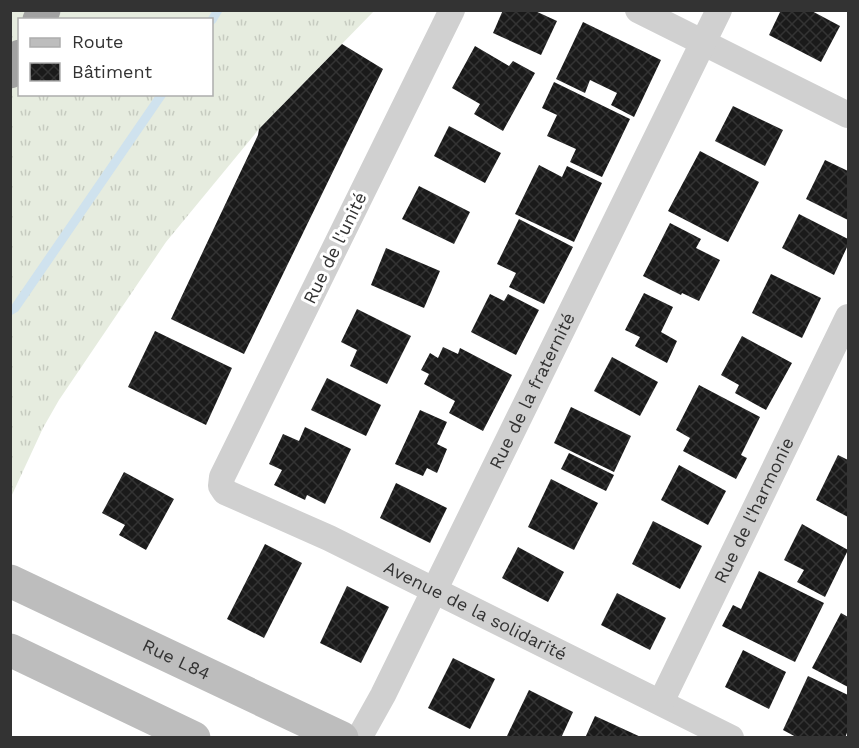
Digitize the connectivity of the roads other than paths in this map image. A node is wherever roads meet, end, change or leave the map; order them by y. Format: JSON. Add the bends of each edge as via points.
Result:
{"nodes":[{"id":1,"x":452,"y":10,"type":"edge"},
{"id":2,"x":638,"y":10,"type":"edge"},
{"id":3,"x":719,"y":10,"type":"edge"},
{"id":4,"x":702,"y":42,"type":"junction"},
{"id":5,"x":18,"y":59,"type":"edge"},
{"id":6,"x":10,"y":72,"type":"edge"},
{"id":7,"x":849,"y":115,"type":"edge"},
{"id":8,"x":849,"y":317,"type":"edge"},
{"id":9,"x":221,"y":486,"type":"joint"},
{"id":10,"x":10,"y":581,"type":"edge"},
{"id":11,"x":434,"y":590,"type":"junction"},
{"id":12,"x":10,"y":650,"type":"edge"},
{"id":13,"x":661,"y":702,"type":"junction"},
{"id":14,"x":194,"y":738,"type":"edge"},
{"id":15,"x":342,"y":738,"type":"edge"},
{"id":16,"x":359,"y":738,"type":"edge"},
{"id":17,"x":731,"y":738,"type":"edge"}],
"edges":[{"from":1,"to":9,"type":"street","name":"Rue de l'unité","via":[[222,477]]},
{"from":2,"to":4,"type":"street"},
{"from":3,"to":4,"type":"street","name":"Rue de la fraternité"},
{"from":4,"to":7,"type":"street"},
{"from":4,"to":11,"type":"street","name":"Rue de la fraternité"},
{"from":5,"to":6,"type":"highway"},
{"from":8,"to":13,"type":"street","name":"Rue de l'harmonie"},
{"from":9,"to":11,"type":"street","name":"Avenue de la solidarité","via":[[225,492]]},
{"from":10,"to":15,"type":"main road","name":"Rue L84"},
{"from":11,"to":13,"type":"street","name":"Avenue de la solidarité"},
{"from":11,"to":16,"type":"street","name":"Rue de la fraternité"},
{"from":12,"to":14,"type":"main road"},
{"from":13,"to":17,"type":"street","name":"Avenue de la solidarité"}]}
